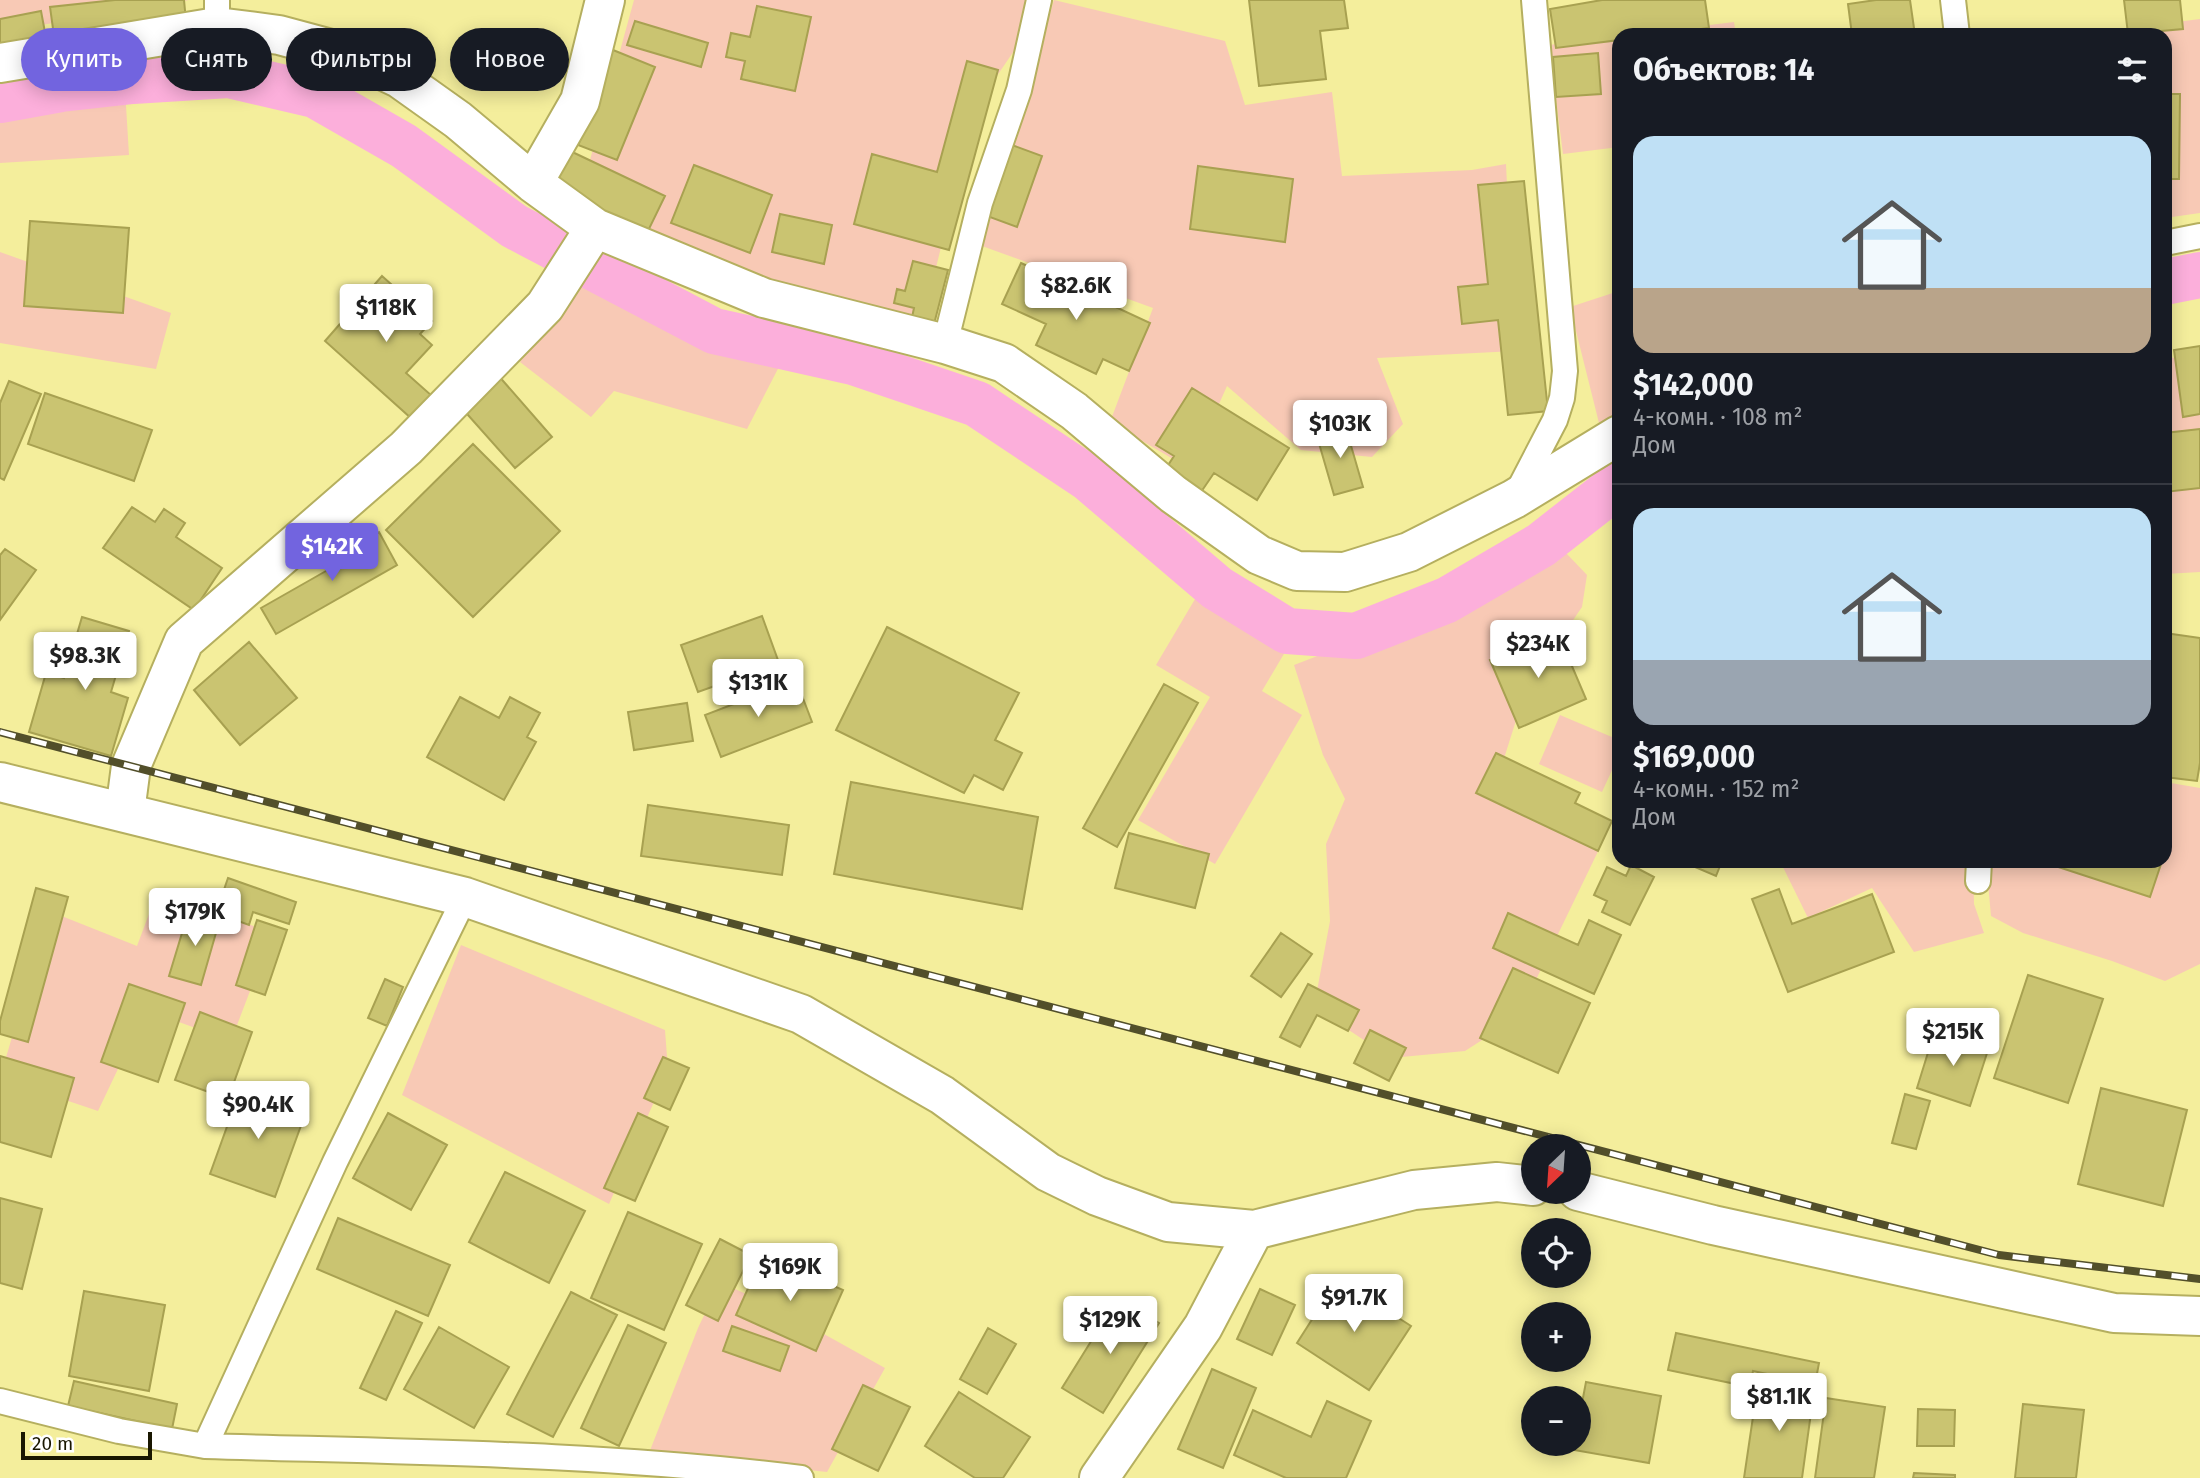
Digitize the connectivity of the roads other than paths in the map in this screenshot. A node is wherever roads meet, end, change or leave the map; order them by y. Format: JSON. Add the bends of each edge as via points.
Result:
{"nodes":[{"id":1,"x":605,"y":0,"type":"edge"},
{"id":2,"x":1039,"y":0,"type":"edge"},
{"id":3,"x":1534,"y":0,"type":"edge"},
{"id":4,"x":1953,"y":0,"type":"edge"},
{"id":5,"x":217,"y":13,"type":"edge"},
{"id":6,"x":1955,"y":28,"type":"edge"},
{"id":7,"x":0,"y":63,"type":"edge"},
{"id":8,"x":533,"y":183,"type":"junction"},
{"id":9,"x":595,"y":228,"type":"junction"},
{"id":10,"x":2200,"y":236,"type":"edge"},
{"id":11,"x":2172,"y":242,"type":"edge"},
{"id":12,"x":945,"y":344,"type":"junction"},
{"id":13,"x":1612,"y":439,"type":"edge"},
{"id":14,"x":1514,"y":499,"type":"junction"},
{"id":15,"x":0,"y":782,"type":"edge"},
{"id":16,"x":125,"y":812,"type":"junction"},
{"id":17,"x":465,"y":897,"type":"junction"},
{"id":18,"x":1521,"y":1185,"type":"edge"},
{"id":19,"x":1591,"y":1194,"type":"edge"},
{"id":20,"x":1254,"y":1230,"type":"junction"},
{"id":21,"x":2200,"y":1316,"type":"edge"},
{"id":22,"x":0,"y":1401,"type":"edge"},
{"id":23,"x":205,"y":1446,"type":"junction"},
{"id":24,"x":801,"y":1478,"type":"edge"},
{"id":25,"x":1099,"y":1478,"type":"edge"}],
"edges":[{"from":1,"to":8,"type":"street","via":[[580,101]]},
{"from":2,"to":12,"type":"lane","via":[[1019,90],[980,203]]},
{"from":3,"to":14,"type":"lane","via":[[1565,371],[1555,420]]},
{"from":4,"to":6,"type":"lane"},
{"from":5,"to":7,"type":"street"},
{"from":5,"to":8,"type":"street","via":[[346,53],[398,78],[458,120]]},
{"from":8,"to":9,"type":"street"},
{"from":9,"to":12,"type":"street","via":[[764,298]]},
{"from":9,"to":16,"type":"street","via":[[545,306],[406,448],[184,641],[131,766]]},
{"from":10,"to":11,"type":"lane"},
{"from":12,"to":14,"type":"street","via":[[1004,363],[1074,411],[1173,494],[1259,555],[1297,571],[1345,572],[1409,552]]},
{"from":13,"to":14,"type":"street"},
{"from":15,"to":16,"type":"street"},
{"from":16,"to":17,"type":"street"},
{"from":17,"to":20,"type":"street","via":[[801,1014],[942,1095],[1048,1172],[1097,1196],[1168,1222]]},
{"from":17,"to":23,"type":"lane","via":[[335,1162]]},
{"from":18,"to":20,"type":"street","via":[[1497,1182],[1414,1190]]},
{"from":19,"to":21,"type":"street","via":[[2114,1313]]},
{"from":20,"to":25,"type":"street","via":[[1203,1328]]},
{"from":22,"to":23,"type":"lane","via":[[119,1431]]},
{"from":23,"to":24,"type":"lane","via":[[556,1457]]}]}
